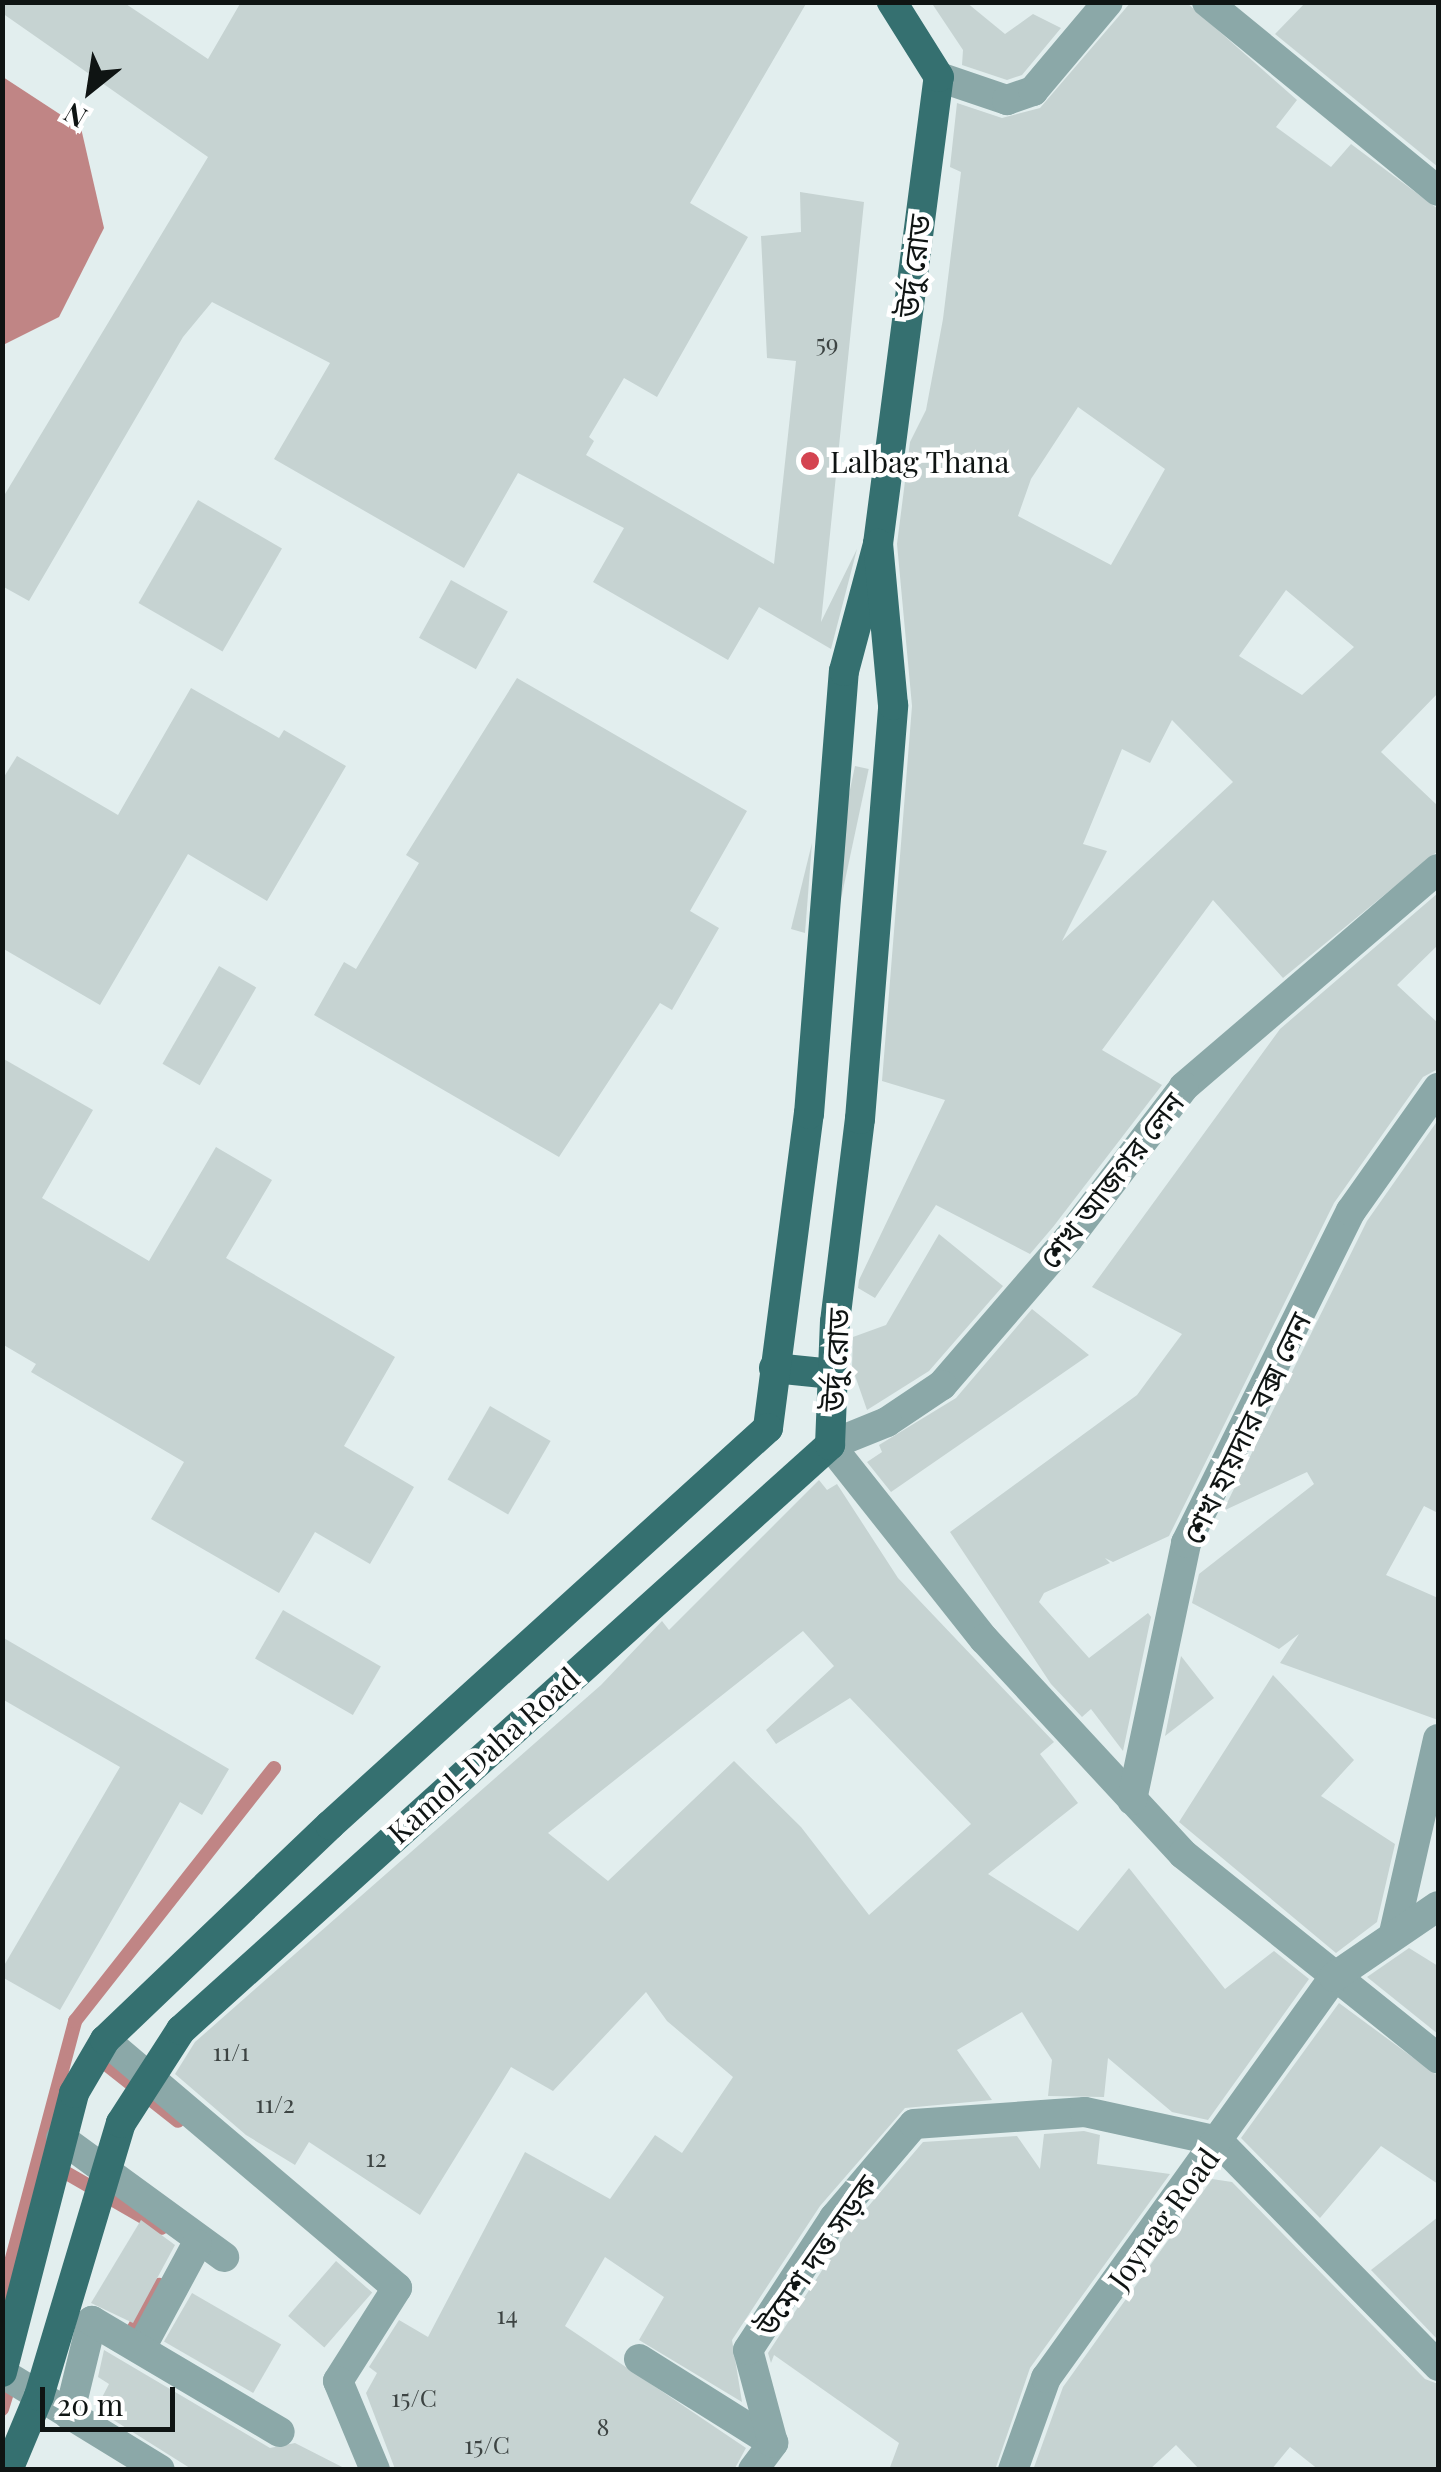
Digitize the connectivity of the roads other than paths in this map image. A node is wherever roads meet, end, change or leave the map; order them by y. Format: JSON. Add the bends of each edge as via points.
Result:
{"nodes":[{"id":1,"x":892,"y":2,"type":"edge"},
{"id":2,"x":1108,"y":2,"type":"edge"},
{"id":3,"x":1207,"y":2,"type":"edge"},
{"id":4,"x":938,"y":77,"type":"junction"},
{"id":5,"x":1438,"y":191,"type":"edge"},
{"id":6,"x":878,"y":544,"type":"junction"},
{"id":7,"x":1438,"y":869,"type":"edge"},
{"id":8,"x":1438,"y":1088,"type":"edge"},
{"id":9,"x":774,"y":1368,"type":"junction"},
{"id":10,"x":833,"y":1374,"type":"junction"},
{"id":11,"x":768,"y":1428,"type":"junction"},
{"id":12,"x":819,"y":1455,"type":"junction"},
{"id":13,"x":1438,"y":1744,"type":"edge"},
{"id":14,"x":1132,"y":1800,"type":"junction"},
{"id":15,"x":1438,"y":1906,"type":"edge"},
{"id":16,"x":1394,"y":1934,"type":"junction"},
{"id":17,"x":1334,"y":1977,"type":"junction"},
{"id":18,"x":105,"y":2040,"type":"junction"},
{"id":19,"x":1438,"y":2058,"type":"edge"},
{"id":20,"x":148,"y":2074,"type":"junction"},
{"id":21,"x":74,"y":2092,"type":"junction"},
{"id":22,"x":121,"y":2122,"type":"junction"},
{"id":23,"x":61,"y":2138,"type":"junction"},
{"id":24,"x":1218,"y":2141,"type":"junction"},
{"id":25,"x":105,"y":2172,"type":"junction"},
{"id":26,"x":141,"y":2348,"type":"junction"},
{"id":27,"x":639,"y":2359,"type":"dead end"},
{"id":28,"x":1438,"y":2366,"type":"edge"},
{"id":29,"x":2,"y":2373,"type":"edge"},
{"id":30,"x":39,"y":2396,"type":"junction"},
{"id":31,"x":69,"y":2415,"type":"junction"},
{"id":32,"x":280,"y":2432,"type":"dead end"},
{"id":33,"x":772,"y":2443,"type":"junction"},
{"id":34,"x":8,"y":2470,"type":"edge"},
{"id":35,"x":160,"y":2470,"type":"edge"},
{"id":36,"x":376,"y":2470,"type":"edge"},
{"id":37,"x":753,"y":2470,"type":"edge"},
{"id":38,"x":1013,"y":2470,"type":"edge"}],
"edges":[{"from":1,"to":4,"type":"main road"},
{"from":2,"to":4,"type":"street","via":[[1033,92],[1007,100]]},
{"from":3,"to":5,"type":"street"},
{"from":4,"to":6,"type":"main road","name":"উর্দু রোড"},
{"from":6,"to":9,"type":"main road","name":"উর্দু রোড","via":[[844,671],[809,1114]]},
{"from":6,"to":10,"type":"main road","name":"উর্দু রোড","via":[[894,705]]},
{"from":7,"to":12,"type":"street","name":"শেখ আজগর লেন","via":[[1184,1087],[1068,1239],[942,1384],[888,1422]]},
{"from":8,"to":14,"type":"street","name":"শেখ হায়দার বক্স লেন","via":[[1351,1211],[1186,1543]]},
{"from":9,"to":10,"type":"main road"},
{"from":9,"to":11,"type":"main road","name":"উর্দু রোড"},
{"from":10,"to":12,"type":"main road","name":"উর্দু রোড"},
{"from":11,"to":12,"type":"main road"},
{"from":11,"to":18,"type":"main road","name":"Kamol-Daha Road"},
{"from":12,"to":14,"type":"street","name":"উর্দু রোড"},
{"from":12,"to":20,"type":"main road","name":"Kamol-Daha Road","via":[[336,1886],[181,2030]]},
{"from":13,"to":16,"type":"street"},
{"from":14,"to":17,"type":"street","name":"উর্দু রোড","via":[[1184,1854]]},
{"from":15,"to":16,"type":"street","name":"Joynag Road"},
{"from":16,"to":17,"type":"street","name":"Joynag Road"},
{"from":17,"to":19,"type":"street","name":"উর্দু রোড"},
{"from":17,"to":24,"type":"street","name":"Joynag Road"},
{"from":18,"to":20,"type":"street"},
{"from":18,"to":21,"type":"main road","name":"Kamol-Daha Road"},
{"from":20,"to":22,"type":"main road","name":"Kamol-Daha Road"},
{"from":20,"to":36,"type":"street","via":[[396,2288],[338,2381]]},
{"from":21,"to":22,"type":"main road"},
{"from":21,"to":23,"type":"main road","name":"Kamol-Daha Road"},
{"from":22,"to":25,"type":"main road","name":"Kamol-Daha Road"},
{"from":23,"to":25,"type":"street"},
{"from":23,"to":29,"type":"main road","name":"Kamol-Daha Road"},
{"from":24,"to":28,"type":"street"},
{"from":24,"to":33,"type":"street","name":"উমেশ দত্ত সড়ক","via":[[1086,2112],[914,2124],[834,2218],[748,2350]]},
{"from":24,"to":38,"type":"street","name":"Joynag Road","via":[[1046,2378]]},
{"from":25,"to":26,"type":"street","via":[[211,2250]]},
{"from":25,"to":30,"type":"main road","name":"Kamol-Daha Road"},
{"from":26,"to":31,"type":"street","via":[[92,2322]]},
{"from":26,"to":32,"type":"street"},
{"from":27,"to":33,"type":"street"},
{"from":29,"to":30,"type":"street"},
{"from":30,"to":31,"type":"street"},
{"from":30,"to":34,"type":"main road","name":"Kamol-Daha Road"},
{"from":31,"to":35,"type":"street"},
{"from":33,"to":37,"type":"street"}]}
